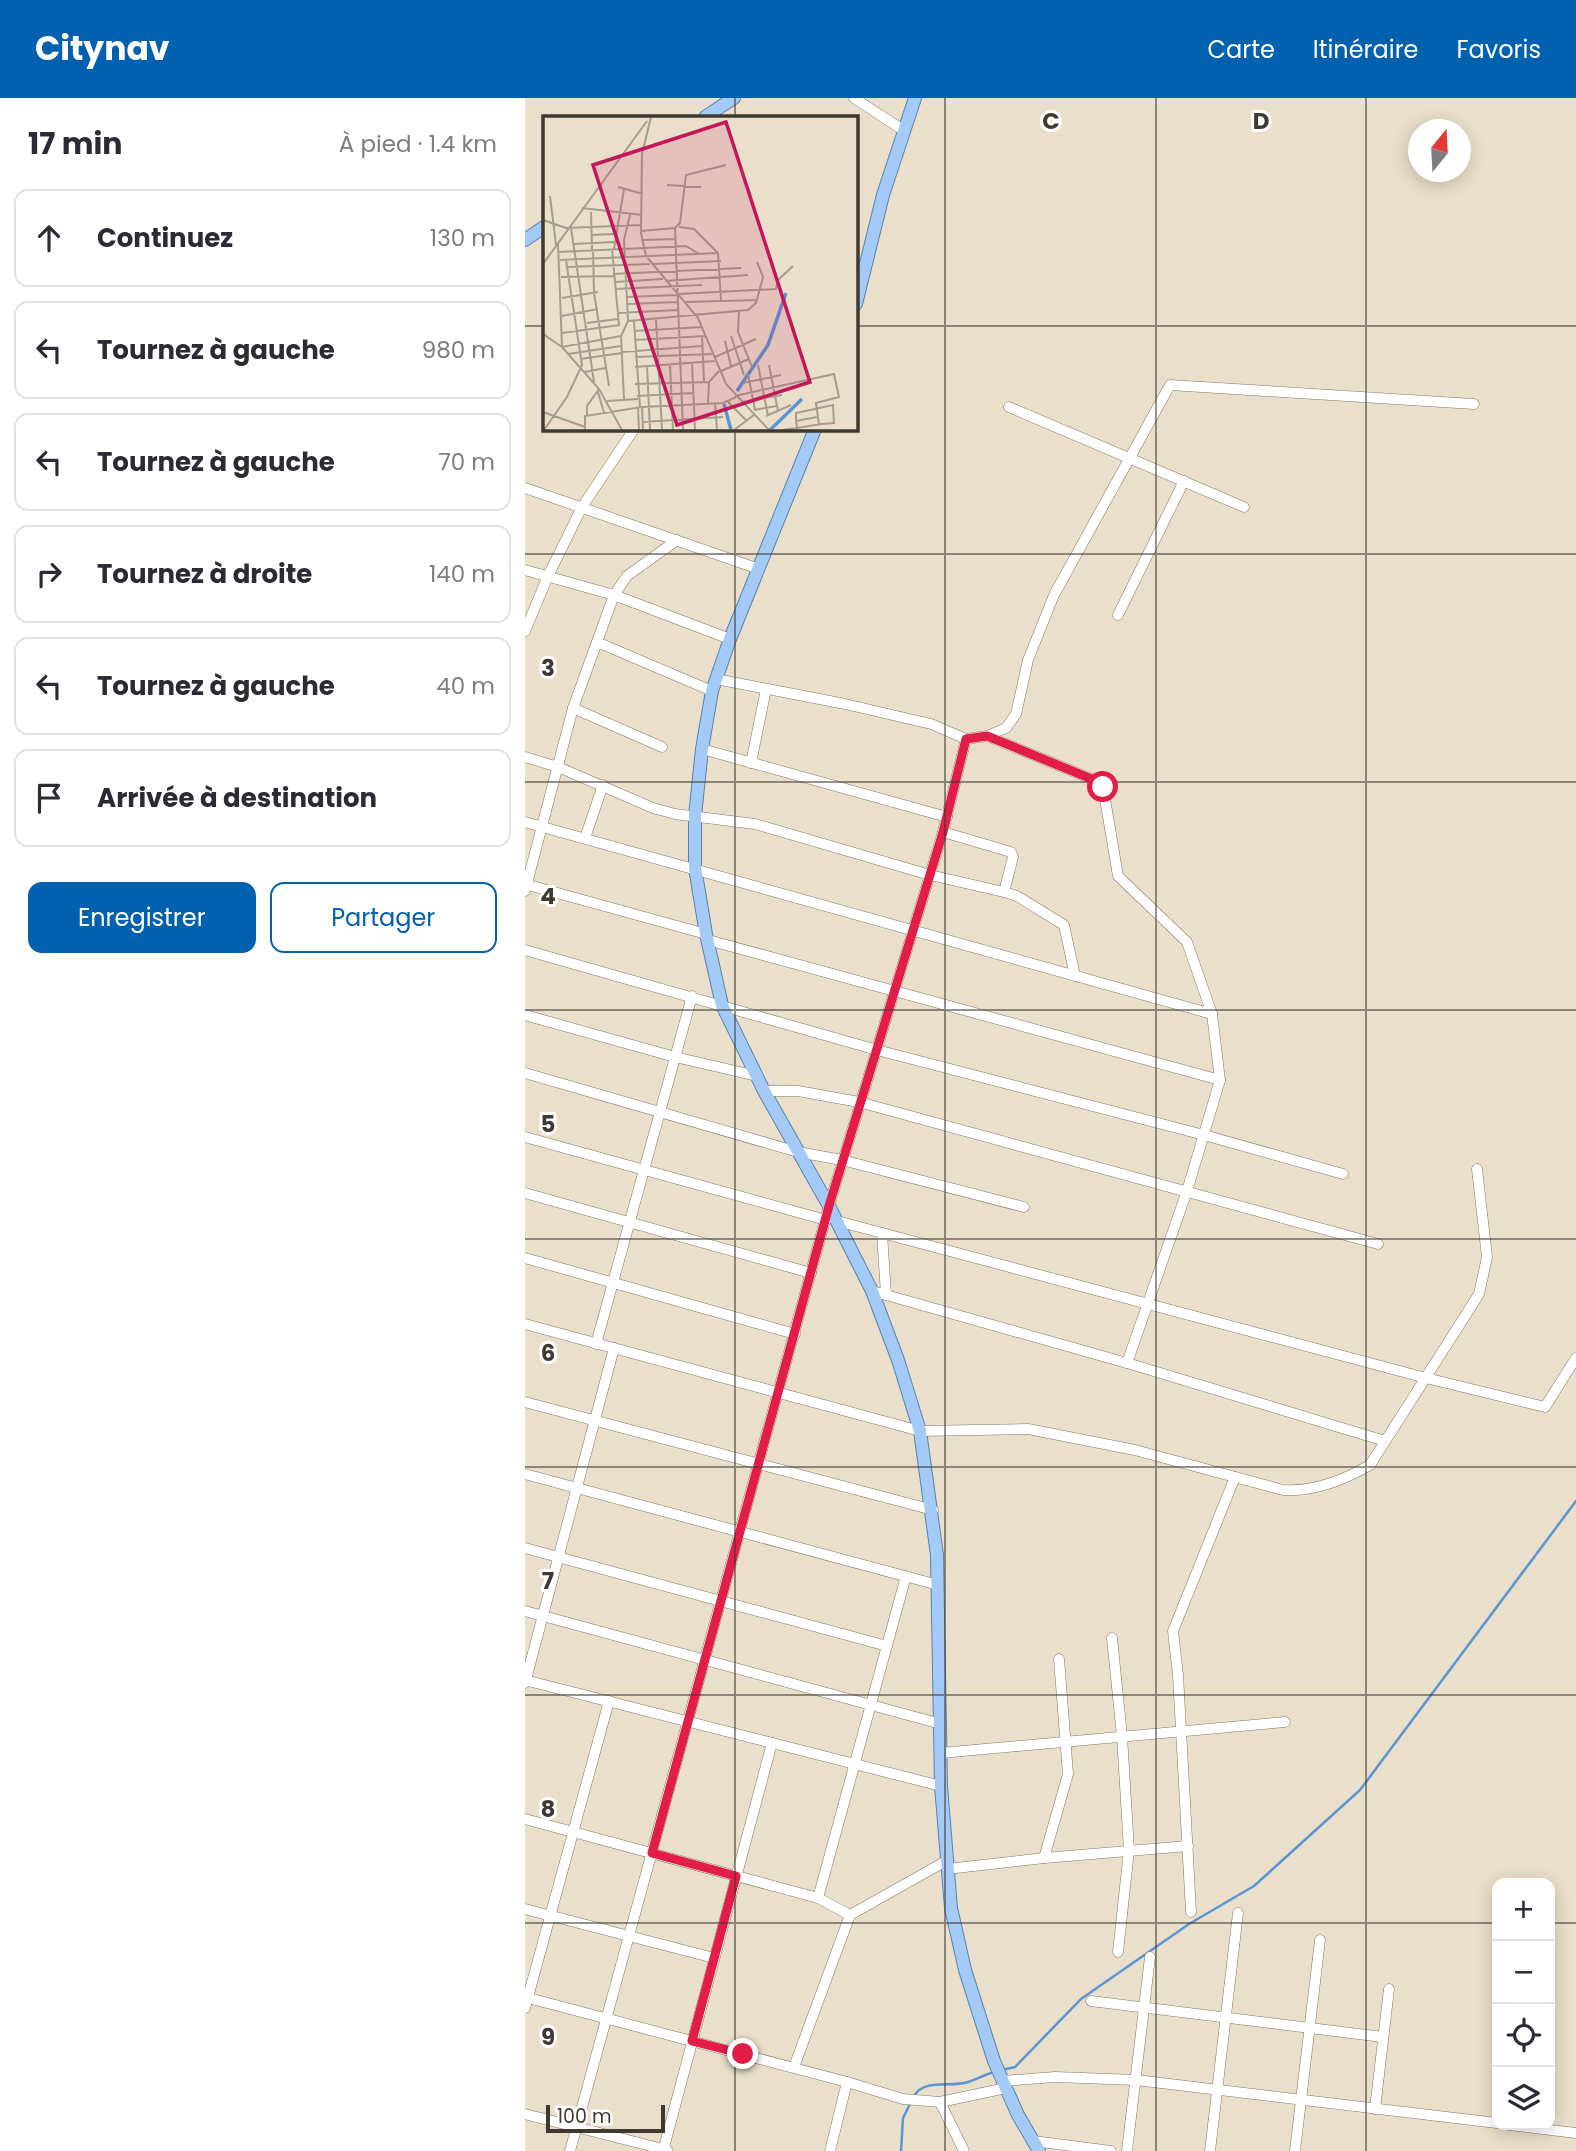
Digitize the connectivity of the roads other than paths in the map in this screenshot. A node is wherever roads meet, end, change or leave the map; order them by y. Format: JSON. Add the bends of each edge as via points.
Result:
{"nodes":[{"id":1,"x":734,"y":98,"type":"edge"},
{"id":2,"x":854,"y":98,"type":"edge"},
{"id":3,"x":915,"y":98,"type":"edge"},
{"id":4,"x":707,"y":116,"type":"edge"},
{"id":5,"x":903,"y":131,"type":"junction"},
{"id":6,"x":543,"y":228,"type":"edge"},
{"id":7,"x":525,"y":240,"type":"edge"},
{"id":8,"x":857,"y":300,"type":"edge"},
{"id":9,"x":1474,"y":404,"type":"dead end"},
{"id":10,"x":1009,"y":407,"type":"dead end"},
{"id":11,"x":633,"y":430,"type":"edge"},
{"id":12,"x":815,"y":430,"type":"edge"},
{"id":13,"x":1129,"y":456,"type":"junction"},
{"id":14,"x":1184,"y":481,"type":"junction"},
{"id":15,"x":525,"y":488,"type":"edge"},
{"id":16,"x":1244,"y":506,"type":"dead end"},
{"id":17,"x":582,"y":507,"type":"junction"},
{"id":18,"x":677,"y":540,"type":"junction"},
{"id":19,"x":759,"y":569,"type":"junction"},
{"id":20,"x":525,"y":570,"type":"edge"},
{"id":21,"x":548,"y":576,"type":"junction"},
{"id":22,"x":614,"y":595,"type":"junction"},
{"id":23,"x":1118,"y":615,"type":"dead end"},
{"id":24,"x":525,"y":631,"type":"edge"},
{"id":25,"x":730,"y":639,"type":"junction"},
{"id":26,"x":597,"y":642,"type":"junction"},
{"id":27,"x":714,"y":685,"type":"junction"},
{"id":28,"x":766,"y":689,"type":"junction"},
{"id":29,"x":573,"y":708,"type":"junction"},
{"id":30,"x":987,"y":736,"type":"junction"},
{"id":31,"x":966,"y":739,"type":"junction"},
{"id":32,"x":661,"y":747,"type":"dead end"},
{"id":33,"x":702,"y":749,"type":"junction"},
{"id":34,"x":525,"y":757,"type":"edge"},
{"id":35,"x":751,"y":763,"type":"junction"},
{"id":36,"x":558,"y":767,"type":"junction"},
{"id":37,"x":603,"y":785,"type":"junction"},
{"id":38,"x":695,"y":816,"type":"junction"},
{"id":39,"x":947,"y":817,"type":"junction"},
{"id":40,"x":525,"y":822,"type":"edge"},
{"id":41,"x":543,"y":827,"type":"junction"},
{"id":42,"x":943,"y":832,"type":"junction"},
{"id":43,"x":585,"y":838,"type":"junction"},
{"id":44,"x":695,"y":868,"type":"junction"},
{"id":45,"x":930,"y":875,"type":"junction"},
{"id":46,"x":526,"y":887,"type":"edge"},
{"id":47,"x":1004,"y":892,"type":"junction"},
{"id":48,"x":913,"y":931,"type":"junction"},
{"id":49,"x":707,"y":937,"type":"junction"},
{"id":50,"x":525,"y":950,"type":"edge"},
{"id":51,"x":1075,"y":976,"type":"junction"},
{"id":52,"x":895,"y":991,"type":"junction"},
{"id":53,"x":692,"y":996,"type":"junction"},
{"id":54,"x":722,"y":1005,"type":"junction"},
{"id":55,"x":525,"y":1014,"type":"edge"},
{"id":56,"x":1212,"y":1014,"type":"junction"},
{"id":57,"x":877,"y":1050,"type":"junction"},
{"id":58,"x":675,"y":1057,"type":"junction"},
{"id":59,"x":525,"y":1073,"type":"edge"},
{"id":60,"x":757,"y":1076,"type":"junction"},
{"id":61,"x":1220,"y":1080,"type":"junction"},
{"id":62,"x":764,"y":1091,"type":"junction"},
{"id":63,"x":859,"y":1102,"type":"junction"},
{"id":64,"x":660,"y":1112,"type":"junction"},
{"id":65,"x":1204,"y":1135,"type":"junction"},
{"id":66,"x":525,"y":1137,"type":"edge"},
{"id":67,"x":798,"y":1152,"type":"junction"},
{"id":68,"x":842,"y":1160,"type":"junction"},
{"id":69,"x":1477,"y":1169,"type":"dead end"},
{"id":70,"x":644,"y":1170,"type":"junction"},
{"id":71,"x":1343,"y":1174,"type":"dead end"},
{"id":72,"x":1187,"y":1191,"type":"junction"},
{"id":73,"x":525,"y":1193,"type":"edge"},
{"id":74,"x":829,"y":1206,"type":"junction"},
{"id":75,"x":1024,"y":1207,"type":"dead end"},
{"id":76,"x":831,"y":1221,"type":"junction"},
{"id":77,"x":629,"y":1222,"type":"junction"},
{"id":78,"x":882,"y":1233,"type":"junction"},
{"id":79,"x":1378,"y":1244,"type":"dead end"},
{"id":80,"x":525,"y":1258,"type":"edge"},
{"id":81,"x":811,"y":1273,"type":"junction"},
{"id":82,"x":613,"y":1283,"type":"junction"},
{"id":83,"x":872,"y":1291,"type":"junction"},
{"id":84,"x":886,"y":1295,"type":"junction"},
{"id":85,"x":1146,"y":1304,"type":"junction"},
{"id":86,"x":525,"y":1324,"type":"edge"},
{"id":87,"x":795,"y":1334,"type":"junction"},
{"id":88,"x":596,"y":1343,"type":"junction"},
{"id":89,"x":614,"y":1348,"type":"junction"},
{"id":90,"x":1576,"y":1358,"type":"edge"},
{"id":91,"x":1127,"y":1363,"type":"junction"},
{"id":92,"x":1426,"y":1378,"type":"junction"},
{"id":93,"x":778,"y":1393,"type":"junction"},
{"id":94,"x":525,"y":1402,"type":"edge"},
{"id":95,"x":595,"y":1420,"type":"junction"},
{"id":96,"x":921,"y":1432,"type":"junction"},
{"id":97,"x":1385,"y":1441,"type":"junction"},
{"id":98,"x":759,"y":1464,"type":"junction"},
{"id":99,"x":525,"y":1474,"type":"edge"},
{"id":100,"x":1235,"y":1477,"type":"junction"},
{"id":101,"x":577,"y":1488,"type":"junction"},
{"id":102,"x":933,"y":1510,"type":"junction"},
{"id":103,"x":740,"y":1532,"type":"junction"},
{"id":104,"x":525,"y":1548,"type":"edge"},
{"id":105,"x":558,"y":1557,"type":"junction"},
{"id":106,"x":906,"y":1576,"type":"junction"},
{"id":107,"x":938,"y":1585,"type":"junction"},
{"id":108,"x":721,"y":1601,"type":"junction"},
{"id":109,"x":525,"y":1611,"type":"edge"},
{"id":110,"x":543,"y":1615,"type":"junction"},
{"id":111,"x":1112,"y":1638,"type":"dead end"},
{"id":112,"x":887,"y":1646,"type":"junction"},
{"id":113,"x":1059,"y":1659,"type":"dead end"},
{"id":114,"x":705,"y":1660,"type":"junction"},
{"id":115,"x":525,"y":1681,"type":"edge"},
{"id":116,"x":609,"y":1701,"type":"junction"},
{"id":117,"x":871,"y":1705,"type":"junction"},
{"id":118,"x":688,"y":1721,"type":"junction"},
{"id":119,"x":1285,"y":1722,"type":"dead end"},
{"id":120,"x":941,"y":1724,"type":"junction"},
{"id":121,"x":1181,"y":1731,"type":"junction"},
{"id":122,"x":1122,"y":1736,"type":"junction"},
{"id":123,"x":1065,"y":1741,"type":"junction"},
{"id":124,"x":772,"y":1743,"type":"junction"},
{"id":125,"x":941,"y":1753,"type":"junction"},
{"id":126,"x":855,"y":1764,"type":"junction"},
{"id":127,"x":941,"y":1786,"type":"junction"},
{"id":128,"x":525,"y":1819,"type":"edge"},
{"id":129,"x":573,"y":1832,"type":"junction"},
{"id":130,"x":1188,"y":1846,"type":"junction"},
{"id":131,"x":1129,"y":1850,"type":"junction"},
{"id":132,"x":652,"y":1853,"type":"junction"},
{"id":133,"x":1044,"y":1857,"type":"junction"},
{"id":134,"x":946,"y":1865,"type":"junction"},
{"id":135,"x":736,"y":1876,"type":"junction"},
{"id":136,"x":818,"y":1898,"type":"junction"},
{"id":137,"x":525,"y":1909,"type":"edge"},
{"id":138,"x":1191,"y":1912,"type":"dead end"},
{"id":139,"x":1238,"y":1913,"type":"dead end"},
{"id":140,"x":850,"y":1915,"type":"junction"},
{"id":141,"x":550,"y":1916,"type":"junction"},
{"id":142,"x":629,"y":1936,"type":"junction"},
{"id":143,"x":1320,"y":1940,"type":"dead end"},
{"id":144,"x":1118,"y":1952,"type":"dead end"},
{"id":145,"x":1150,"y":1957,"type":"dead end"},
{"id":146,"x":714,"y":1958,"type":"junction"},
{"id":147,"x":1389,"y":1989,"type":"dead end"},
{"id":148,"x":526,"y":2001,"type":"edge"},
{"id":149,"x":1091,"y":2001,"type":"dead end"},
{"id":150,"x":1144,"y":2008,"type":"junction"},
{"id":151,"x":606,"y":2018,"type":"junction"},
{"id":152,"x":1226,"y":2018,"type":"junction"},
{"id":153,"x":1310,"y":2028,"type":"junction"},
{"id":154,"x":1383,"y":2036,"type":"junction"},
{"id":155,"x":692,"y":2041,"type":"junction"},
{"id":156,"x":794,"y":2067,"type":"junction"},
{"id":157,"x":1136,"y":2080,"type":"junction"},
{"id":158,"x":1002,"y":2081,"type":"junction"},
{"id":159,"x":847,"y":2082,"type":"junction"},
{"id":160,"x":1217,"y":2090,"type":"junction"},
{"id":161,"x":1301,"y":2100,"type":"junction"},
{"id":162,"x":940,"y":2102,"type":"junction"},
{"id":163,"x":1375,"y":2109,"type":"junction"},
{"id":164,"x":525,"y":2114,"type":"edge"},
{"id":165,"x":1492,"y":2122,"type":"edge"},
{"id":166,"x":576,"y":2127,"type":"junction"},
{"id":167,"x":1551,"y":2130,"type":"edge"},
{"id":168,"x":1576,"y":2133,"type":"edge"},
{"id":169,"x":1036,"y":2146,"type":"edge"},
{"id":170,"x":665,"y":2150,"type":"edge"},
{"id":171,"x":570,"y":2151,"type":"edge"},
{"id":172,"x":830,"y":2151,"type":"edge"},
{"id":173,"x":964,"y":2151,"type":"edge"},
{"id":174,"x":1111,"y":2151,"type":"edge"},
{"id":175,"x":1127,"y":2151,"type":"edge"},
{"id":176,"x":1210,"y":2151,"type":"edge"},
{"id":177,"x":1295,"y":2151,"type":"edge"}],
"edges":[{"from":1,"to":4,"type":"main road"},
{"from":2,"to":5,"type":"street"},
{"from":3,"to":5,"type":"main road"},
{"from":5,"to":8,"type":"main road"},
{"from":6,"to":7,"type":"main road"},
{"from":9,"to":13,"type":"street","via":[[1170,385]]},
{"from":10,"to":13,"type":"street"},
{"from":11,"to":17,"type":"street"},
{"from":12,"to":19,"type":"main road"},
{"from":13,"to":14,"type":"street"},
{"from":13,"to":30,"type":"street","via":[[1054,595],[1028,660],[1016,714],[1006,728]]},
{"from":14,"to":16,"type":"street"},
{"from":14,"to":23,"type":"street"},
{"from":15,"to":17,"type":"street"},
{"from":17,"to":18,"type":"street"},
{"from":17,"to":21,"type":"street"},
{"from":18,"to":19,"type":"street"},
{"from":18,"to":22,"type":"street","via":[[627,576]]},
{"from":19,"to":25,"type":"main road"},
{"from":20,"to":21,"type":"street"},
{"from":21,"to":22,"type":"street"},
{"from":21,"to":24,"type":"street"},
{"from":22,"to":25,"type":"street"},
{"from":22,"to":26,"type":"street"},
{"from":25,"to":27,"type":"main road"},
{"from":26,"to":27,"type":"street"},
{"from":26,"to":29,"type":"street"},
{"from":27,"to":28,"type":"street"},
{"from":27,"to":33,"type":"main road"},
{"from":28,"to":31,"type":"street","via":[[931,724]]},
{"from":28,"to":35,"type":"street"},
{"from":29,"to":32,"type":"street"},
{"from":29,"to":36,"type":"street"},
{"from":30,"to":31,"type":"street"},
{"from":30,"to":56,"type":"street","via":[[1099,782],[1118,876],[1187,942]]},
{"from":31,"to":39,"type":"street"},
{"from":33,"to":35,"type":"street"},
{"from":33,"to":38,"type":"main road"},
{"from":34,"to":36,"type":"street"},
{"from":35,"to":39,"type":"street"},
{"from":36,"to":37,"type":"street"},
{"from":36,"to":41,"type":"street"},
{"from":37,"to":38,"type":"street","via":[[653,808]]},
{"from":37,"to":43,"type":"street"},
{"from":38,"to":44,"type":"main road"},
{"from":38,"to":45,"type":"street","via":[[755,824]]},
{"from":39,"to":42,"type":"street"},
{"from":40,"to":41,"type":"street"},
{"from":41,"to":43,"type":"street"},
{"from":41,"to":46,"type":"street"},
{"from":42,"to":45,"type":"street"},
{"from":42,"to":47,"type":"street","via":[[1011,852]]},
{"from":43,"to":44,"type":"street"},
{"from":44,"to":48,"type":"street"},
{"from":44,"to":49,"type":"main road"},
{"from":45,"to":47,"type":"street"},
{"from":45,"to":48,"type":"street"},
{"from":46,"to":49,"type":"street"},
{"from":47,"to":51,"type":"street","via":[[1064,925]]},
{"from":48,"to":51,"type":"street"},
{"from":48,"to":52,"type":"street"},
{"from":49,"to":52,"type":"street"},
{"from":49,"to":54,"type":"main road"},
{"from":50,"to":53,"type":"street"},
{"from":51,"to":56,"type":"street"},
{"from":52,"to":57,"type":"street"},
{"from":52,"to":61,"type":"street"},
{"from":53,"to":54,"type":"street"},
{"from":53,"to":58,"type":"street"},
{"from":54,"to":57,"type":"street"},
{"from":54,"to":60,"type":"main road"},
{"from":55,"to":58,"type":"street"},
{"from":56,"to":61,"type":"street"},
{"from":57,"to":63,"type":"street"},
{"from":57,"to":65,"type":"street"},
{"from":58,"to":60,"type":"street"},
{"from":58,"to":64,"type":"street"},
{"from":59,"to":64,"type":"street"},
{"from":60,"to":62,"type":"main road"},
{"from":61,"to":65,"type":"street"},
{"from":62,"to":63,"type":"street","via":[[798,1091]]},
{"from":62,"to":67,"type":"main road"},
{"from":63,"to":68,"type":"street"},
{"from":63,"to":72,"type":"street"},
{"from":64,"to":67,"type":"street"},
{"from":64,"to":70,"type":"street"},
{"from":65,"to":71,"type":"street"},
{"from":65,"to":72,"type":"street"},
{"from":66,"to":70,"type":"street"},
{"from":67,"to":68,"type":"street"},
{"from":67,"to":74,"type":"main road"},
{"from":68,"to":74,"type":"street"},
{"from":68,"to":75,"type":"street"},
{"from":69,"to":92,"type":"street","via":[[1487,1257],[1479,1294]]},
{"from":70,"to":76,"type":"street"},
{"from":70,"to":77,"type":"street"},
{"from":72,"to":79,"type":"street"},
{"from":72,"to":85,"type":"street"},
{"from":73,"to":77,"type":"street"},
{"from":74,"to":76,"type":"main road"},
{"from":76,"to":78,"type":"street"},
{"from":76,"to":81,"type":"street"},
{"from":76,"to":83,"type":"main road"},
{"from":77,"to":81,"type":"street"},
{"from":77,"to":82,"type":"street"},
{"from":78,"to":84,"type":"street"},
{"from":78,"to":85,"type":"street"},
{"from":80,"to":82,"type":"street"},
{"from":81,"to":87,"type":"street"},
{"from":82,"to":87,"type":"street"},
{"from":82,"to":88,"type":"street"},
{"from":83,"to":84,"type":"street"},
{"from":83,"to":96,"type":"main road"},
{"from":84,"to":91,"type":"street"},
{"from":85,"to":91,"type":"street"},
{"from":85,"to":92,"type":"street"},
{"from":86,"to":88,"type":"street"},
{"from":87,"to":93,"type":"street"},
{"from":88,"to":89,"type":"street"},
{"from":89,"to":93,"type":"street"},
{"from":89,"to":95,"type":"street"},
{"from":90,"to":92,"type":"street","via":[[1545,1407]]},
{"from":91,"to":97,"type":"street"},
{"from":92,"to":97,"type":"street"},
{"from":93,"to":96,"type":"street"},
{"from":93,"to":98,"type":"street"},
{"from":94,"to":95,"type":"street"},
{"from":95,"to":98,"type":"street"},
{"from":95,"to":101,"type":"street"},
{"from":96,"to":100,"type":"street","via":[[1028,1429],[1135,1450]]},
{"from":96,"to":102,"type":"main road"},
{"from":97,"to":100,"type":"street","via":[[1370,1465],[1349,1477],[1300,1491]]},
{"from":98,"to":102,"type":"street"},
{"from":98,"to":103,"type":"street"},
{"from":99,"to":101,"type":"street"},
{"from":100,"to":121,"type":"street","via":[[1173,1631]]},
{"from":101,"to":103,"type":"street"},
{"from":101,"to":105,"type":"street"},
{"from":102,"to":107,"type":"main road"},
{"from":103,"to":106,"type":"street"},
{"from":103,"to":108,"type":"street"},
{"from":104,"to":105,"type":"street"},
{"from":105,"to":108,"type":"street"},
{"from":105,"to":110,"type":"street"},
{"from":106,"to":107,"type":"street"},
{"from":106,"to":112,"type":"street"},
{"from":107,"to":120,"type":"main road"},
{"from":108,"to":112,"type":"street"},
{"from":108,"to":114,"type":"street"},
{"from":109,"to":110,"type":"street"},
{"from":110,"to":114,"type":"street"},
{"from":110,"to":115,"type":"street"},
{"from":111,"to":122,"type":"street"},
{"from":112,"to":117,"type":"street"},
{"from":113,"to":123,"type":"street"},
{"from":114,"to":117,"type":"street"},
{"from":114,"to":118,"type":"street"},
{"from":115,"to":116,"type":"street"},
{"from":116,"to":118,"type":"street"},
{"from":116,"to":129,"type":"street"},
{"from":117,"to":120,"type":"street"},
{"from":117,"to":126,"type":"street"},
{"from":118,"to":124,"type":"street"},
{"from":118,"to":132,"type":"street"},
{"from":119,"to":121,"type":"street"},
{"from":120,"to":125,"type":"main road"},
{"from":121,"to":122,"type":"street"},
{"from":121,"to":130,"type":"street"},
{"from":122,"to":123,"type":"street"},
{"from":122,"to":131,"type":"street"},
{"from":123,"to":125,"type":"street"},
{"from":123,"to":133,"type":"street","via":[[1068,1773]]},
{"from":124,"to":126,"type":"street"},
{"from":124,"to":135,"type":"street"},
{"from":125,"to":127,"type":"main road"},
{"from":126,"to":127,"type":"street"},
{"from":126,"to":136,"type":"street"},
{"from":127,"to":134,"type":"main road"},
{"from":128,"to":129,"type":"street"},
{"from":129,"to":132,"type":"street"},
{"from":129,"to":141,"type":"street"},
{"from":130,"to":131,"type":"street"},
{"from":130,"to":138,"type":"street"},
{"from":131,"to":133,"type":"street"},
{"from":131,"to":144,"type":"street"},
{"from":132,"to":135,"type":"street"},
{"from":132,"to":142,"type":"street"},
{"from":133,"to":134,"type":"street"},
{"from":134,"to":140,"type":"street"},
{"from":134,"to":158,"type":"main road","via":[[965,1970]]},
{"from":135,"to":136,"type":"street"},
{"from":135,"to":146,"type":"street"},
{"from":136,"to":140,"type":"street"},
{"from":137,"to":141,"type":"street"},
{"from":139,"to":152,"type":"street"},
{"from":140,"to":156,"type":"street"},
{"from":141,"to":142,"type":"street"},
{"from":141,"to":148,"type":"street"},
{"from":142,"to":146,"type":"street"},
{"from":142,"to":151,"type":"street"},
{"from":143,"to":153,"type":"street"},
{"from":145,"to":150,"type":"street"},
{"from":146,"to":155,"type":"street"},
{"from":147,"to":154,"type":"street"},
{"from":148,"to":151,"type":"street"},
{"from":149,"to":150,"type":"street"},
{"from":150,"to":152,"type":"street"},
{"from":150,"to":157,"type":"street"},
{"from":151,"to":155,"type":"street"},
{"from":151,"to":166,"type":"street"},
{"from":152,"to":153,"type":"street"},
{"from":152,"to":160,"type":"street"},
{"from":153,"to":154,"type":"street"},
{"from":153,"to":161,"type":"street"},
{"from":154,"to":163,"type":"street"},
{"from":155,"to":156,"type":"street"},
{"from":155,"to":170,"type":"street"},
{"from":156,"to":159,"type":"street"},
{"from":157,"to":158,"type":"street","via":[[1055,2077]]},
{"from":157,"to":160,"type":"street"},
{"from":157,"to":175,"type":"street"},
{"from":158,"to":162,"type":"street"},
{"from":158,"to":169,"type":"main road"},
{"from":159,"to":162,"type":"street","via":[[903,2099]]},
{"from":159,"to":172,"type":"street"},
{"from":160,"to":161,"type":"street"},
{"from":160,"to":176,"type":"street"},
{"from":161,"to":163,"type":"street"},
{"from":161,"to":177,"type":"street"},
{"from":162,"to":173,"type":"street"},
{"from":163,"to":165,"type":"street"},
{"from":164,"to":166,"type":"street"},
{"from":166,"to":170,"type":"street"},
{"from":166,"to":171,"type":"street"},
{"from":167,"to":168,"type":"street"},
{"from":169,"to":174,"type":"street"}]}
